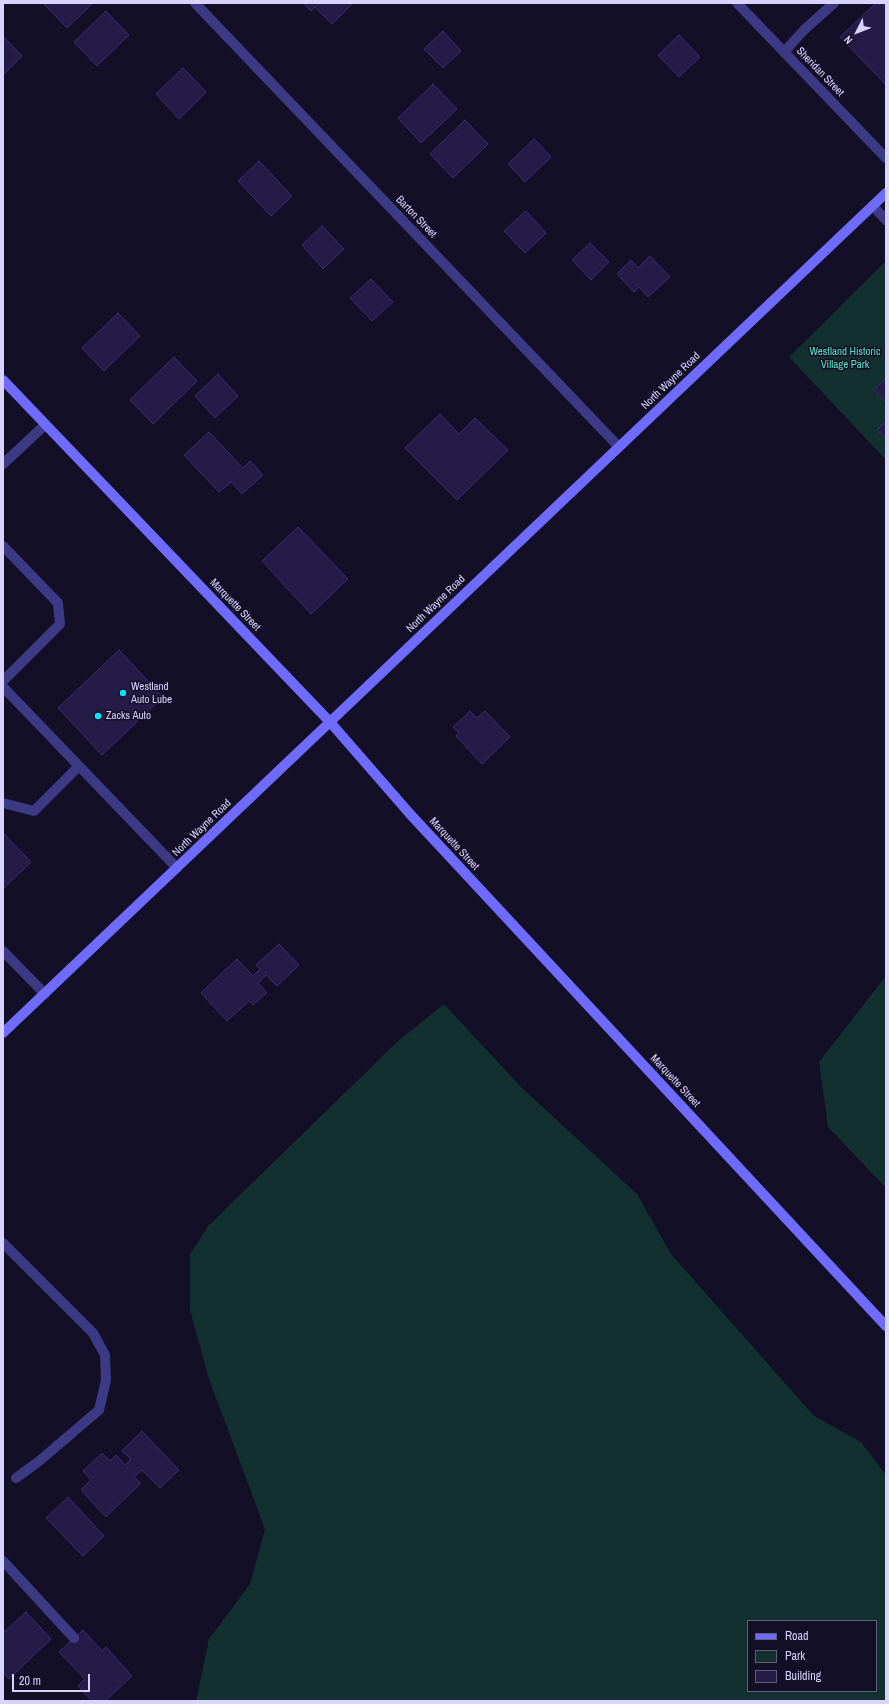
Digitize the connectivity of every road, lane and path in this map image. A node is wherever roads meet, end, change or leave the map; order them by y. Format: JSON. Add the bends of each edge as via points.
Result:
{"nodes":[{"id":1,"x":195,"y":3,"type":"edge"},
{"id":2,"x":737,"y":3,"type":"edge"},
{"id":3,"x":834,"y":3,"type":"edge"},
{"id":4,"x":784,"y":52,"type":"junction"},
{"id":5,"x":886,"y":158,"type":"edge"},
{"id":6,"x":886,"y":193,"type":"edge"},
{"id":7,"x":872,"y":206,"type":"junction"},
{"id":8,"x":886,"y":220,"type":"edge"},
{"id":9,"x":3,"y":380,"type":"edge"},
{"id":10,"x":46,"y":425,"type":"junction"},
{"id":11,"x":619,"y":447,"type":"junction"},
{"id":12,"x":3,"y":464,"type":"edge"},
{"id":13,"x":3,"y":546,"type":"edge"},
{"id":14,"x":3,"y":681,"type":"edge"},
{"id":15,"x":3,"y":687,"type":"edge"},
{"id":16,"x":330,"y":722,"type":"junction"},
{"id":17,"x":79,"y":766,"type":"junction"},
{"id":18,"x":3,"y":803,"type":"edge"},
{"id":19,"x":178,"y":868,"type":"junction"},
{"id":20,"x":3,"y":951,"type":"edge"},
{"id":21,"x":45,"y":994,"type":"junction"},
{"id":22,"x":3,"y":1033,"type":"edge"},
{"id":23,"x":3,"y":1243,"type":"edge"},
{"id":24,"x":886,"y":1326,"type":"edge"},
{"id":25,"x":16,"y":1478,"type":"dead end"},
{"id":26,"x":3,"y":1561,"type":"edge"},
{"id":27,"x":74,"y":1638,"type":"dead end"}],
"edges":[{"from":1,"to":11,"type":"street","name":"Barton Street"},
{"from":2,"to":4,"type":"street","name":"Sheridan Street"},
{"from":3,"to":4,"type":"street"},
{"from":4,"to":5,"type":"street","name":"Sheridan Street"},
{"from":6,"to":7,"type":"street","name":"North Wayne Road"},
{"from":7,"to":8,"type":"street"},
{"from":7,"to":11,"type":"street","name":"North Wayne Road"},
{"from":9,"to":10,"type":"street","name":"Marquette Street"},
{"from":10,"to":12,"type":"street"},
{"from":10,"to":16,"type":"street","name":"Marquette Street"},
{"from":11,"to":16,"type":"street","name":"North Wayne Road"},
{"from":13,"to":14,"type":"street","via":[[58,604],[60,624]]},
{"from":15,"to":17,"type":"street"},
{"from":16,"to":19,"type":"street","name":"North Wayne Road"},
{"from":16,"to":24,"type":"street","name":"Marquette Street","via":[[410,814]]},
{"from":17,"to":18,"type":"street","via":[[34,811]]},
{"from":17,"to":19,"type":"street"},
{"from":19,"to":21,"type":"street","name":"North Wayne Road"},
{"from":20,"to":21,"type":"street"},
{"from":21,"to":22,"type":"street","name":"North Wayne Road"},
{"from":23,"to":25,"type":"street","via":[[93,1333],[105,1355],[106,1380],[99,1410]]},
{"from":26,"to":27,"type":"street"}]}
